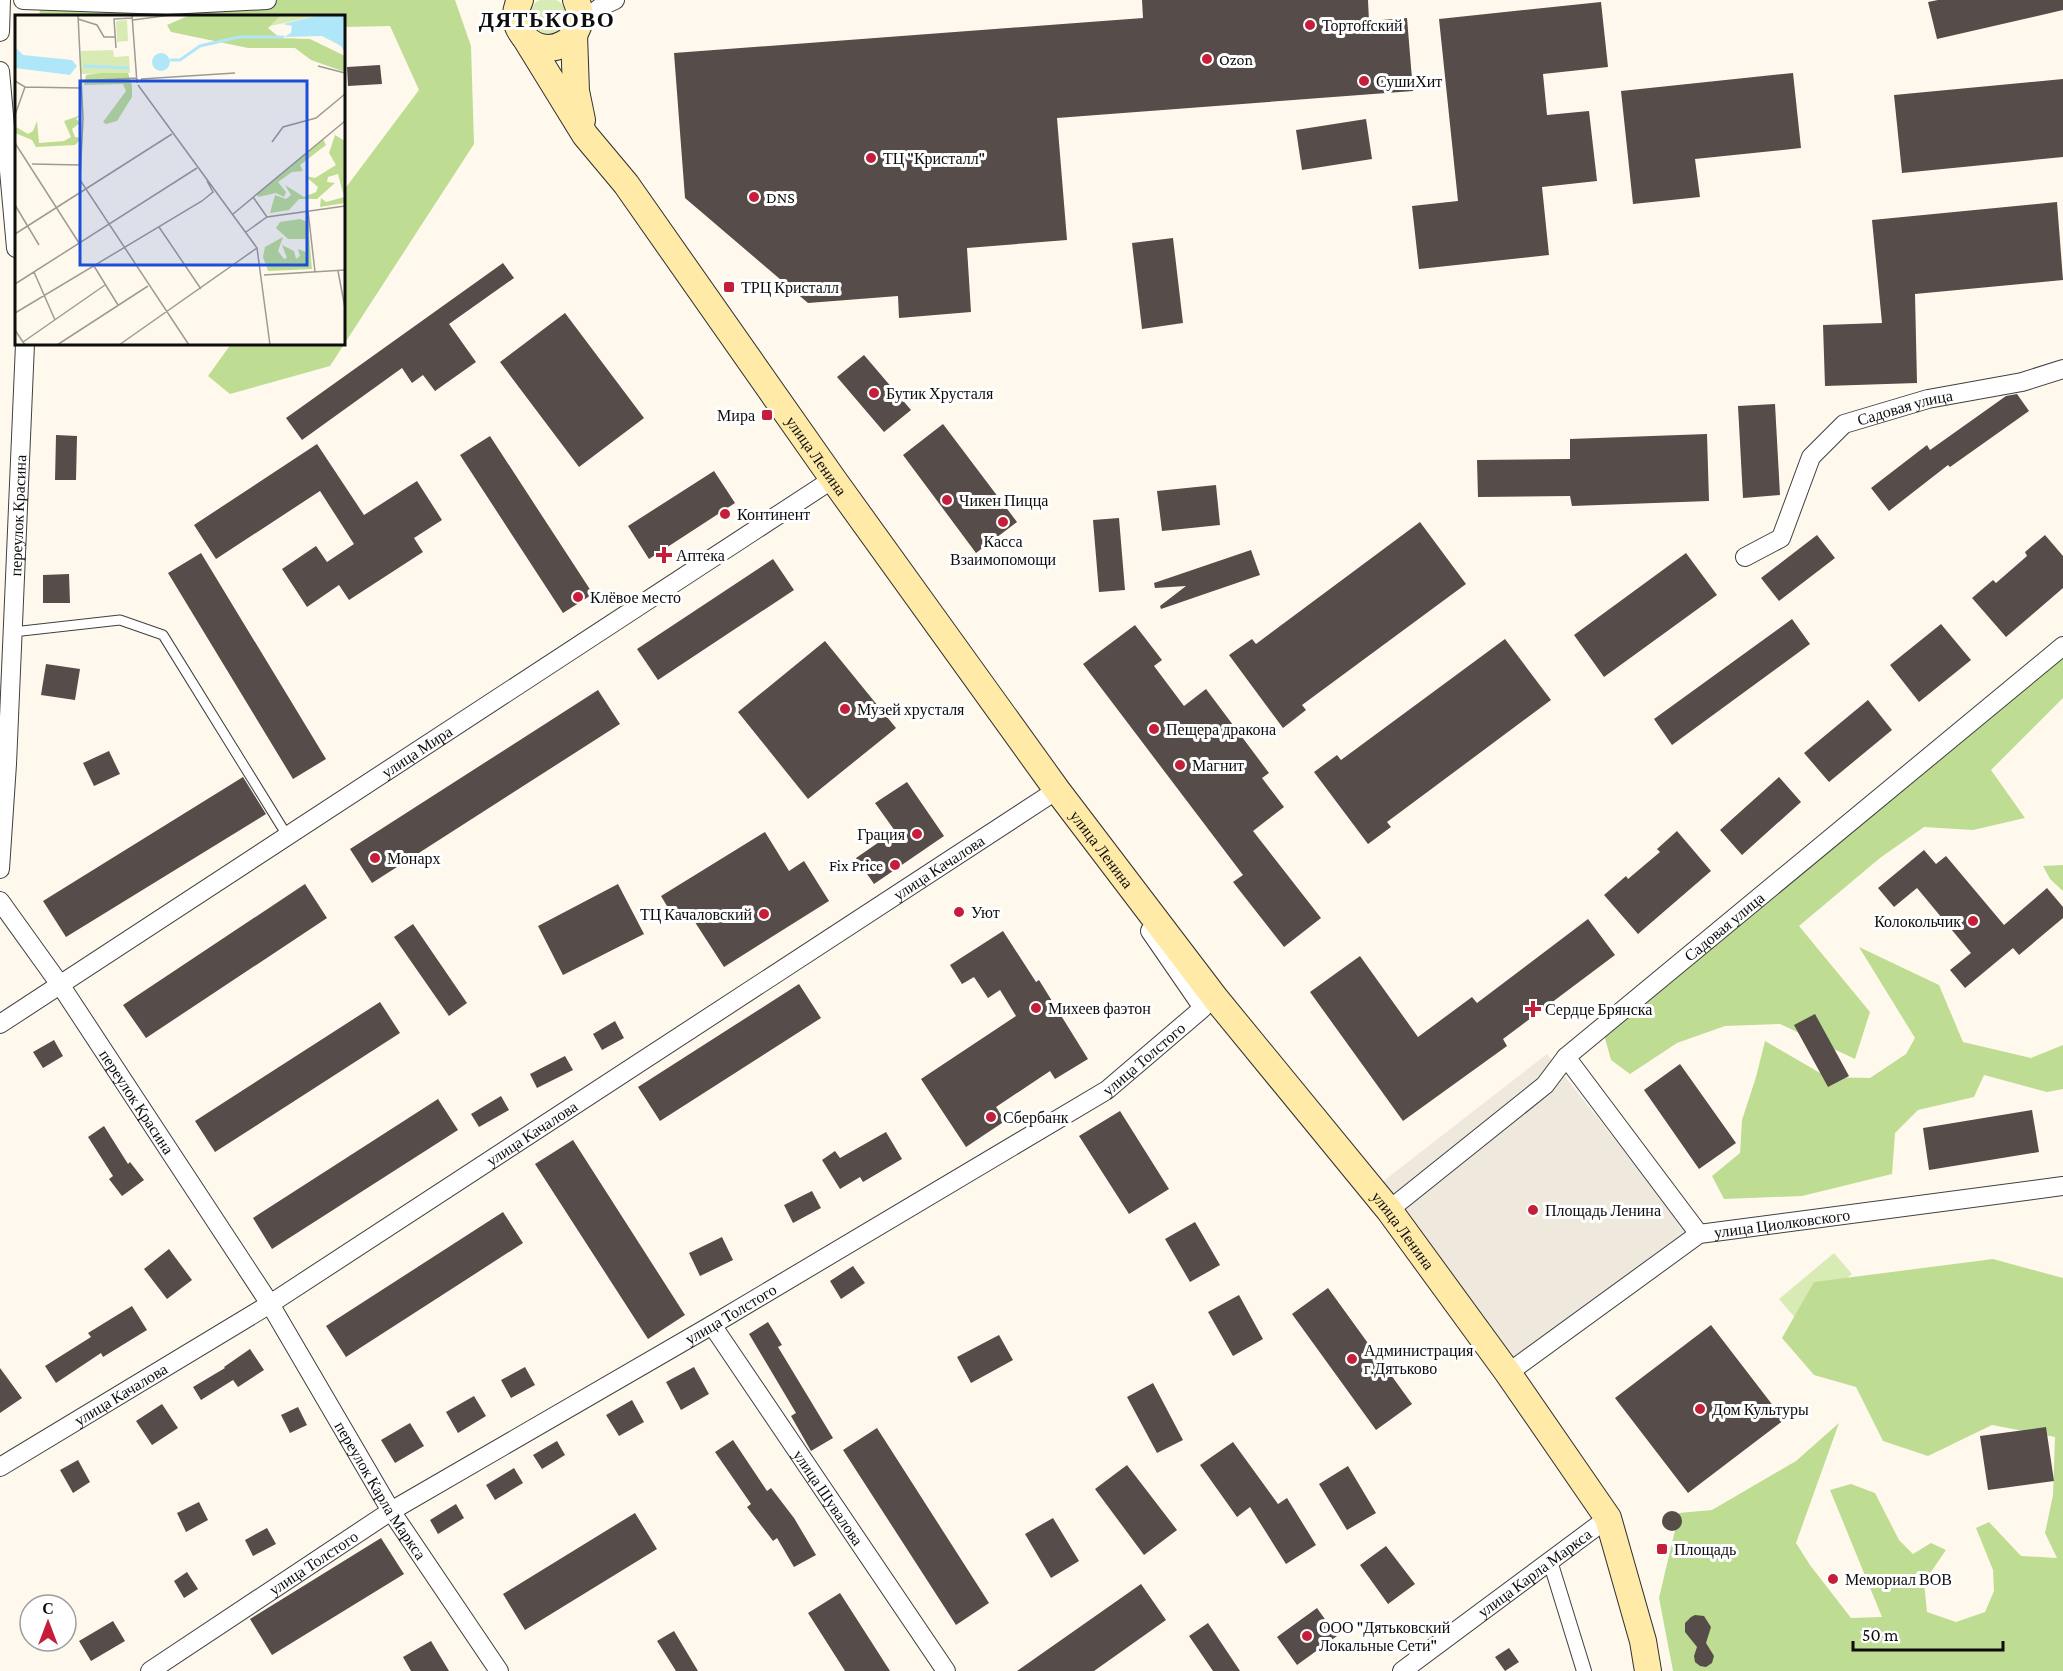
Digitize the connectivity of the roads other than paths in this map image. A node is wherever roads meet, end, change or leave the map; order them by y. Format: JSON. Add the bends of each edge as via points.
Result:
{"nodes":[{"id":1,"x":1,"y":0,"type":"edge"},
{"id":2,"x":23,"y":0,"type":"edge"},
{"id":3,"x":267,"y":0,"type":"edge"},
{"id":4,"x":615,"y":0,"type":"edge"},
{"id":5,"x":518,"y":13,"type":"edge"},
{"id":6,"x":577,"y":20,"type":"edge"},
{"id":7,"x":0,"y":32,"type":"edge"},
{"id":8,"x":0,"y":71,"type":"edge"},
{"id":9,"x":585,"y":135,"type":"junction"},
{"id":10,"x":15,"y":237,"type":"edge"},
{"id":11,"x":25,"y":345,"type":"edge"},
{"id":12,"x":2063,"y":369,"type":"edge"},
{"id":13,"x":833,"y":479,"type":"junction"},
{"id":14,"x":1745,"y":557,"type":"dead end"},
{"id":15,"x":13,"y":632,"type":"junction"},
{"id":16,"x":2063,"y":646,"type":"edge"},
{"id":17,"x":4,"y":764,"type":"edge"},
{"id":18,"x":1057,"y":790,"type":"junction"},
{"id":19,"x":288,"y":837,"type":"junction"},
{"id":20,"x":0,"y":869,"type":"edge"},
{"id":21,"x":0,"y":901,"type":"edge"},
{"id":22,"x":1150,"y":913,"type":"junction"},
{"id":23,"x":61,"y":986,"type":"junction"},
{"id":24,"x":0,"y":1024,"type":"edge"},
{"id":25,"x":1566,"y":1057,"type":"junction"},
{"id":26,"x":2063,"y":1186,"type":"edge"},
{"id":27,"x":1389,"y":1210,"type":"junction"},
{"id":28,"x":1699,"y":1234,"type":"junction"},
{"id":29,"x":270,"y":1304,"type":"junction"},
{"id":30,"x":712,"y":1325,"type":"junction"},
{"id":31,"x":1508,"y":1373,"type":"junction"},
{"id":32,"x":0,"y":1467,"type":"edge"},
{"id":33,"x":391,"y":1511,"type":"junction"},
{"id":34,"x":1608,"y":1518,"type":"junction"},
{"id":35,"x":1550,"y":1561,"type":"junction"},
{"id":36,"x":150,"y":1671,"type":"edge"},
{"id":37,"x":499,"y":1671,"type":"edge"},
{"id":38,"x":946,"y":1671,"type":"edge"},
{"id":39,"x":1402,"y":1671,"type":"edge"},
{"id":40,"x":1584,"y":1671,"type":"edge"},
{"id":41,"x":1648,"y":1671,"type":"edge"}],
"edges":[{"from":1,"to":7,"type":"street"},
{"from":2,"to":3,"type":"street","via":[[167,5]]},
{"from":4,"to":6,"type":"street"},
{"from":5,"to":6,"type":"main road","via":[[540,47],[567,42]]},
{"from":5,"to":9,"type":"main road","name":"улица Ленина"},
{"from":6,"to":9,"type":"main road","via":[[576,91]]},
{"from":8,"to":10,"type":"street"},
{"from":9,"to":13,"type":"main road","name":"улица Ленина","via":[[626,184]]},
{"from":11,"to":15,"type":"street","name":"переулок Красина"},
{"from":12,"to":14,"type":"street","name":"Садовая улица","via":[[2022,382],[1928,399],[1844,424],[1811,457],[1781,537]]},
{"from":13,"to":18,"type":"main road","name":"улица Ленина"},
{"from":13,"to":19,"type":"street","name":"улица Мира"},
{"from":15,"to":17,"type":"street","name":"переулок Красина"},
{"from":15,"to":19,"type":"lane","via":[[120,620],[163,635]]},
{"from":16,"to":25,"type":"street","name":"Садовая улица"},
{"from":17,"to":20,"type":"street","name":"переулок Красина"},
{"from":18,"to":22,"type":"main road","name":"улица Ленина"},
{"from":18,"to":29,"type":"street","name":"улица Качалова"},
{"from":19,"to":23,"type":"street","name":"улица Мира"},
{"from":21,"to":23,"type":"street","name":"переулок Красина"},
{"from":22,"to":27,"type":"main road","name":"улица Ленина"},
{"from":22,"to":30,"type":"street","name":"улица Толстого","via":[[1141,919],[1203,1008],[1107,1090]]},
{"from":23,"to":24,"type":"street","name":"улица Мира"},
{"from":23,"to":29,"type":"street","name":"переулок Красина"},
{"from":25,"to":27,"type":"street","name":"Садовая улица","via":[[1545,1085]]},
{"from":25,"to":28,"type":"street"},
{"from":26,"to":28,"type":"street","name":"улица Циолковского"},
{"from":27,"to":31,"type":"main road","name":"улица Ленина"},
{"from":28,"to":31,"type":"street","name":"улица Циолковского"},
{"from":29,"to":32,"type":"street","name":"улица Качалова"},
{"from":29,"to":33,"type":"street","name":"переулок Карла Маркса"},
{"from":30,"to":33,"type":"street","name":"улица Толстого"},
{"from":30,"to":38,"type":"street","name":"улица Шувалова"},
{"from":31,"to":34,"type":"main road","name":"улица Ленина"},
{"from":33,"to":36,"type":"street","name":"улица Толстого"},
{"from":33,"to":37,"type":"street","name":"переулок Карла Маркса"},
{"from":34,"to":35,"type":"street","name":"улица Карла Маркса"},
{"from":34,"to":41,"type":"main road","name":"улица Ленина"},
{"from":35,"to":39,"type":"street","name":"улица Карла Маркса"},
{"from":35,"to":40,"type":"street"}]}
